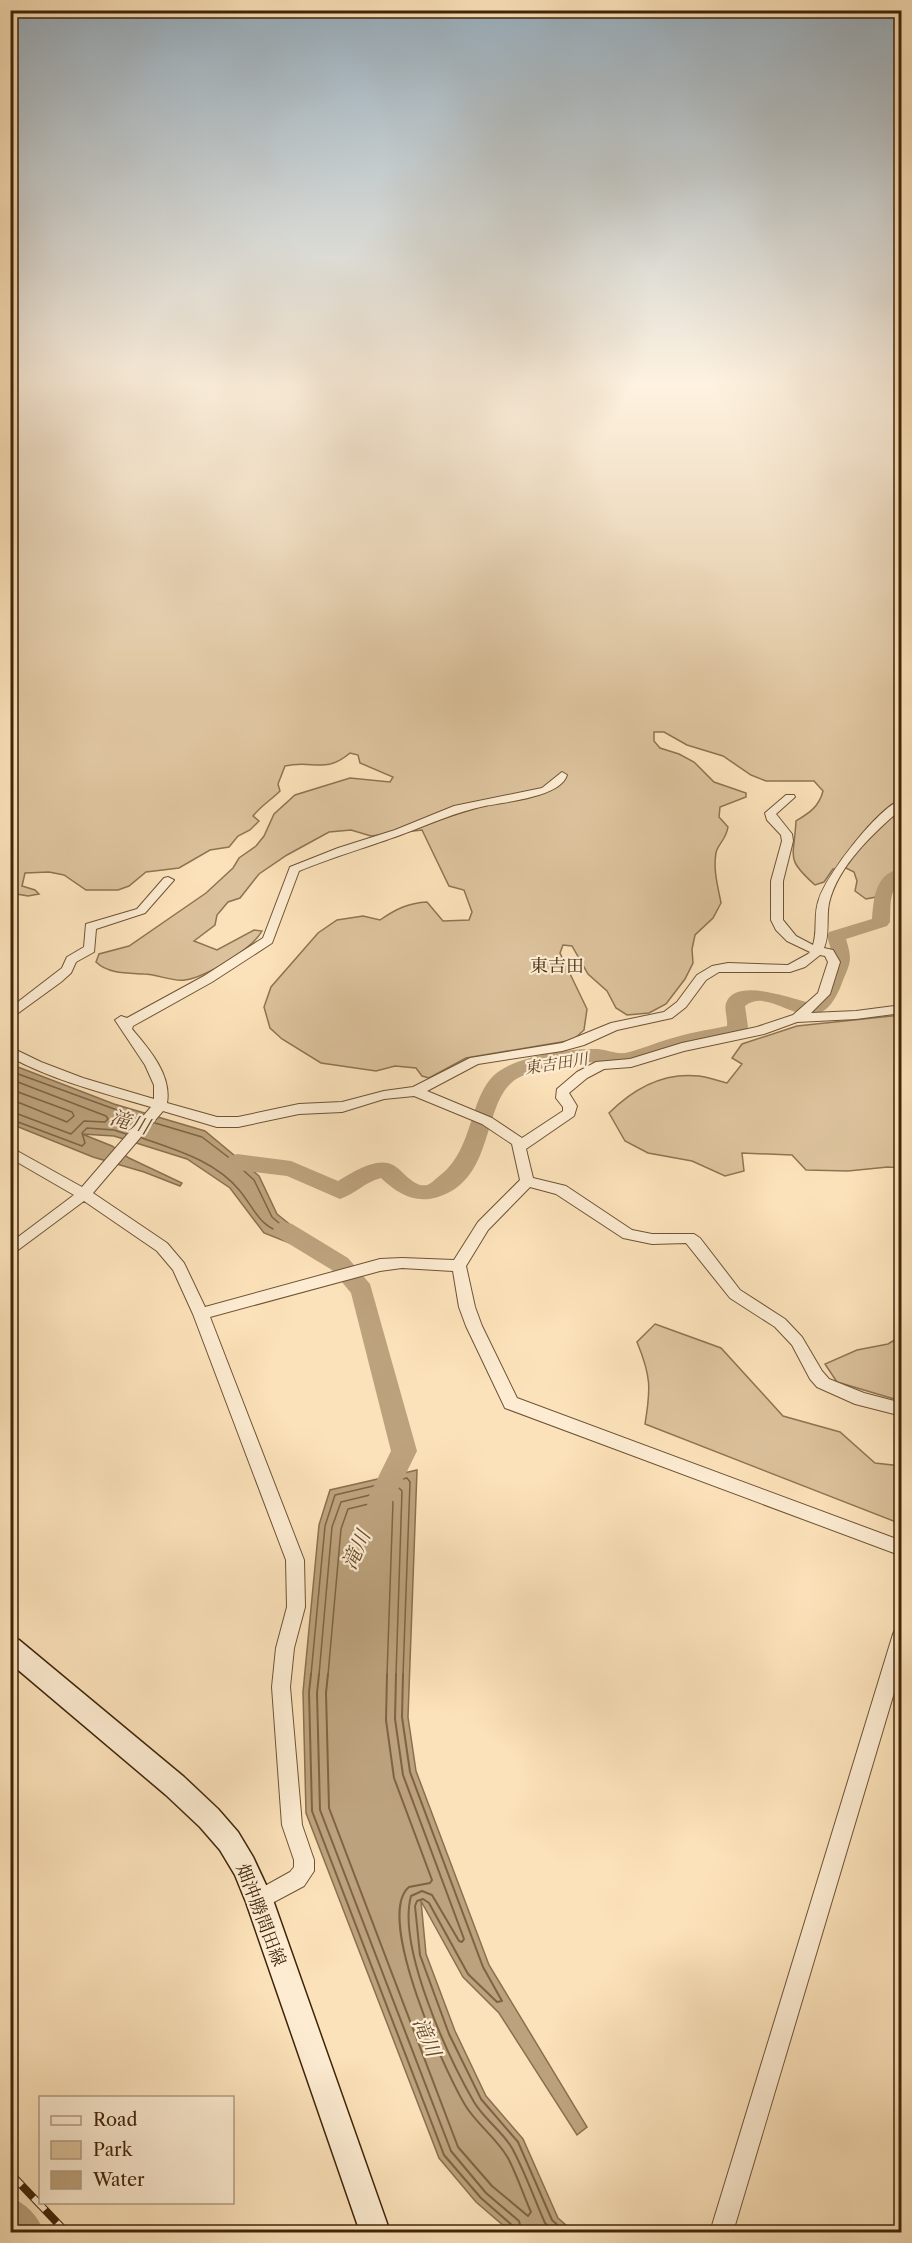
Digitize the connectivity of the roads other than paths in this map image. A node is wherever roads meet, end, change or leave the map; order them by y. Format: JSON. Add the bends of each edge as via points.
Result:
{"nodes":[{"id":1,"x":562,"y":775,"type":"dead end"},
{"id":2,"x":790,"y":797,"type":"dead end"},
{"id":3,"x":902,"y":802,"type":"edge"},
{"id":4,"x":168,"y":880,"type":"dead end"},
{"id":5,"x":817,"y":951,"type":"junction"},
{"id":6,"x":902,"y":1009,"type":"edge"},
{"id":7,"x":10,"y":1015,"type":"edge"},
{"id":8,"x":796,"y":1018,"type":"junction"},
{"id":9,"x":10,"y":1051,"type":"edge"},
{"id":10,"x":415,"y":1091,"type":"junction"},
{"id":11,"x":160,"y":1105,"type":"junction"},
{"id":12,"x":519,"y":1147,"type":"junction"},
{"id":13,"x":10,"y":1152,"type":"edge"},
{"id":14,"x":527,"y":1181,"type":"junction"},
{"id":15,"x":84,"y":1194,"type":"junction"},
{"id":16,"x":10,"y":1251,"type":"edge"},
{"id":17,"x":459,"y":1266,"type":"junction"},
{"id":18,"x":201,"y":1314,"type":"junction"},
{"id":19,"x":902,"y":1410,"type":"edge"},
{"id":20,"x":902,"y":1549,"type":"edge"},
{"id":21,"x":902,"y":1634,"type":"edge"},
{"id":22,"x":10,"y":1648,"type":"edge"},
{"id":23,"x":259,"y":1900,"type":"junction"},
{"id":24,"x":724,"y":2224,"type":"edge"},
{"id":25,"x":375,"y":2232,"type":"edge"}],
"edges":[{"from":1,"to":11,"type":"street","via":[[545,790],[458,808],[294,869],[268,940],[208,979],[123,1021],[160,1082]]},
{"from":2,"to":5,"type":"street","via":[[770,813],[789,840],[778,870],[777,920],[799,944]]},
{"from":3,"to":5,"type":"street","via":[[855,847],[842,866],[821,909],[822,941]]},
{"from":4,"to":7,"type":"street","via":[[141,911],[90,927],[90,949],[71,960],[57,979]]},
{"from":5,"to":8,"type":"street","via":[[829,953],[834,962],[824,994]]},
{"from":5,"to":10,"type":"street","via":[[801,965],[789,969],[715,969],[696,982],[685,1003],[669,1015],[601,1030],[573,1044],[477,1060]]},
{"from":6,"to":8,"type":"street"},
{"from":8,"to":12,"type":"street","via":[[760,1031],[682,1047],[631,1063],[601,1065],[562,1092],[570,1106],[569,1113]]},
{"from":9,"to":11,"type":"street","via":[[78,1081]]},
{"from":10,"to":11,"type":"street","via":[[342,1107],[299,1109],[238,1122],[217,1122]]},
{"from":10,"to":12,"type":"street","via":[[482,1119],[514,1138]]},
{"from":11,"to":15,"type":"street"},
{"from":12,"to":14,"type":"street"},
{"from":13,"to":15,"type":"street"},
{"from":14,"to":17,"type":"street","via":[[483,1226]]},
{"from":14,"to":19,"type":"street","via":[[561,1190],[628,1234],[652,1239],[689,1238],[735,1294],[780,1323],[797,1341],[823,1383],[837,1391]]},
{"from":15,"to":16,"type":"street"},
{"from":15,"to":18,"type":"street","via":[[162,1247],[179,1267]]},
{"from":17,"to":18,"type":"street","via":[[380,1265]]},
{"from":17,"to":20,"type":"street","via":[[474,1326],[511,1403]]},
{"from":18,"to":23,"type":"street","via":[[295,1560],[296,1607],[285,1648],[281,1688],[292,1825],[304,1871]]},
{"from":21,"to":24,"type":"street"},
{"from":22,"to":23,"type":"main road","name":"畑沖勝間田線","via":[[209,1818],[229,1841]]},
{"from":23,"to":25,"type":"main road","name":"畑沖勝間田線"}]}
